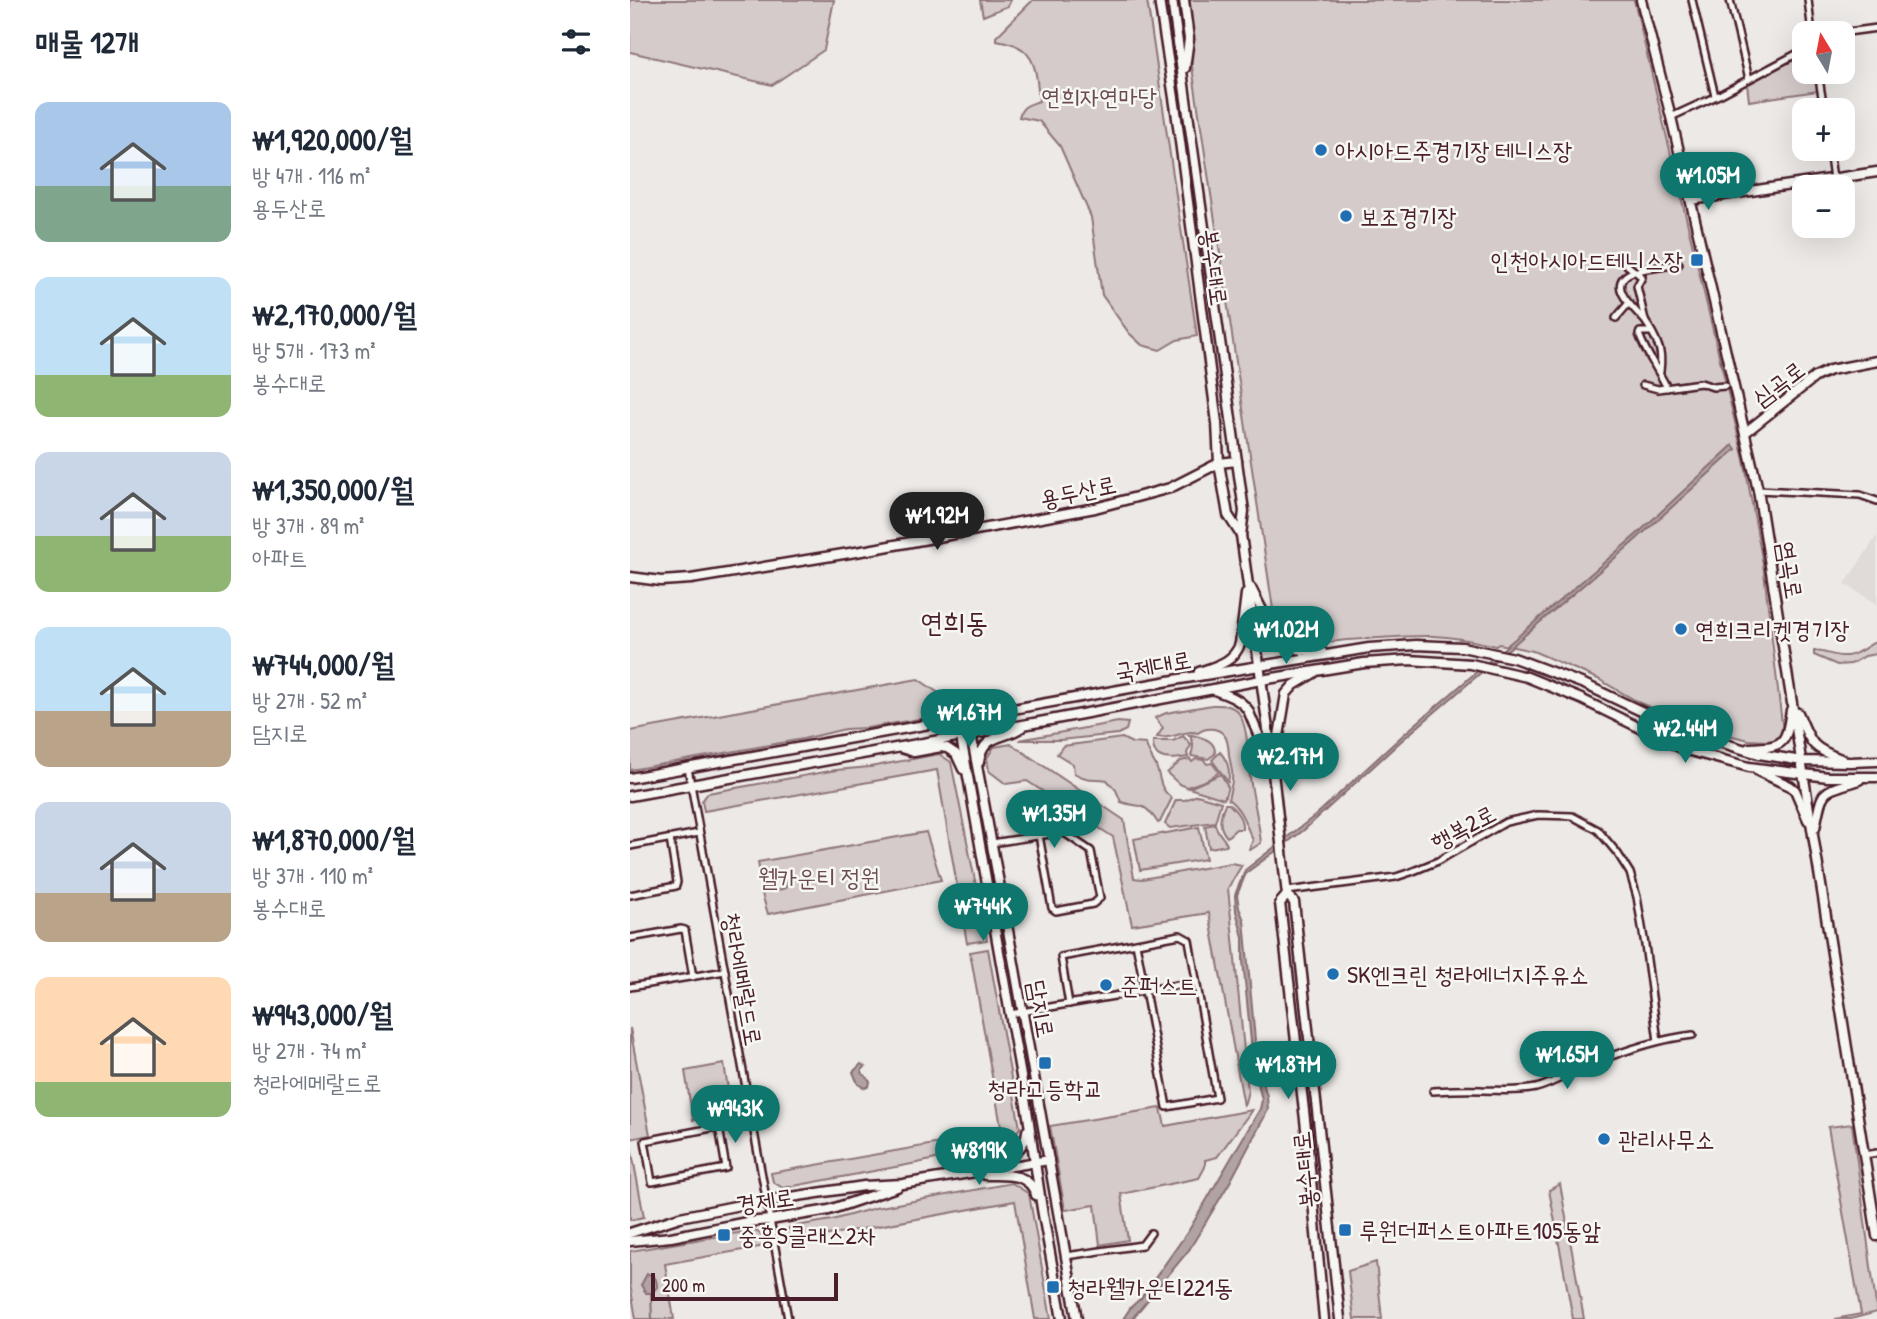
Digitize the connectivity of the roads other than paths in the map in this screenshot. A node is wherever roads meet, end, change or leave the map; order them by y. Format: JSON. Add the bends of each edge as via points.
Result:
{"nodes":[{"id":1,"x":1158,"y":0,"type":"edge"},
{"id":2,"x":1172,"y":0,"type":"edge"},
{"id":3,"x":1184,"y":0,"type":"edge"},
{"id":4,"x":1641,"y":0,"type":"edge"},
{"id":5,"x":1692,"y":0,"type":"edge"},
{"id":6,"x":1730,"y":0,"type":"edge"},
{"id":7,"x":1808,"y":0,"type":"edge"},
{"id":8,"x":1811,"y":21,"type":"edge"},
{"id":9,"x":1877,"y":28,"type":"edge"},
{"id":10,"x":1855,"y":31,"type":"edge"},
{"id":11,"x":1792,"y":57,"type":"edge"},
{"id":12,"x":1183,"y":78,"type":"junction"},
{"id":13,"x":1749,"y":79,"type":"junction"},
{"id":14,"x":1715,"y":96,"type":"junction"},
{"id":15,"x":1671,"y":117,"type":"junction"},
{"id":16,"x":1877,"y":172,"type":"edge"},
{"id":17,"x":1855,"y":176,"type":"edge"},
{"id":18,"x":1792,"y":185,"type":"edge"},
{"id":19,"x":1691,"y":200,"type":"junction"},
{"id":20,"x":1622,"y":258,"type":"dead end"},
{"id":21,"x":1679,"y":264,"type":"dead end"},
{"id":22,"x":1637,"y":271,"type":"junction"},
{"id":23,"x":1628,"y":304,"type":"junction"},
{"id":24,"x":1616,"y":318,"type":"dead end"},
{"id":25,"x":1646,"y":323,"type":"junction"},
{"id":26,"x":1651,"y":332,"type":"junction"},
{"id":27,"x":1877,"y":361,"type":"edge"},
{"id":28,"x":1660,"y":372,"type":"junction"},
{"id":29,"x":1643,"y":385,"type":"dead end"},
{"id":30,"x":1725,"y":386,"type":"dead end"},
{"id":31,"x":1667,"y":388,"type":"junction"},
{"id":32,"x":1746,"y":432,"type":"junction"},
{"id":33,"x":1237,"y":461,"type":"junction"},
{"id":34,"x":1219,"y":463,"type":"junction"},
{"id":35,"x":1758,"y":490,"type":"junction"},
{"id":36,"x":1877,"y":501,"type":"edge"},
{"id":37,"x":1241,"y":535,"type":"junction"},
{"id":38,"x":630,"y":577,"type":"edge"},
{"id":39,"x":1247,"y":580,"type":"junction"},
{"id":40,"x":1332,"y":654,"type":"junction"},
{"id":41,"x":1315,"y":657,"type":"junction"},
{"id":42,"x":1259,"y":666,"type":"junction"},
{"id":43,"x":1315,"y":671,"type":"junction"},
{"id":44,"x":1201,"y":676,"type":"junction"},
{"id":45,"x":1180,"y":679,"type":"junction"},
{"id":46,"x":1261,"y":680,"type":"junction"},
{"id":47,"x":1211,"y":689,"type":"junction"},
{"id":48,"x":1201,"y":691,"type":"junction"},
{"id":49,"x":1792,"y":701,"type":"junction"},
{"id":50,"x":968,"y":718,"type":"junction"},
{"id":51,"x":958,"y":720,"type":"junction"},
{"id":52,"x":1025,"y":724,"type":"junction"},
{"id":53,"x":971,"y":734,"type":"junction"},
{"id":54,"x":961,"y":736,"type":"junction"},
{"id":55,"x":898,"y":747,"type":"junction"},
{"id":56,"x":1739,"y":748,"type":"junction"},
{"id":57,"x":1802,"y":761,"type":"junction"},
{"id":58,"x":1877,"y":761,"type":"edge"},
{"id":59,"x":1850,"y":762,"type":"junction"},
{"id":60,"x":1749,"y":767,"type":"junction"},
{"id":61,"x":688,"y":768,"type":"junction"},
{"id":62,"x":1273,"y":770,"type":"junction"},
{"id":63,"x":1804,"y":775,"type":"junction"},
{"id":64,"x":1877,"y":777,"type":"edge"},
{"id":65,"x":630,"y":778,"type":"edge"},
{"id":66,"x":1865,"y":778,"type":"junction"},
{"id":67,"x":981,"y":779,"type":"junction"},
{"id":68,"x":968,"y":780,"type":"junction"},
{"id":69,"x":691,"y":785,"type":"junction"},
{"id":70,"x":630,"y":796,"type":"edge"},
{"id":71,"x":1032,"y":796,"type":"dead end"},
{"id":72,"x":699,"y":833,"type":"junction"},
{"id":73,"x":1814,"y":835,"type":"junction"},
{"id":74,"x":1038,"y":836,"type":"junction"},
{"id":75,"x":670,"y":839,"type":"junction"},
{"id":76,"x":992,"y":843,"type":"junction"},
{"id":77,"x":630,"y":846,"type":"edge"},
{"id":78,"x":1287,"y":893,"type":"junction"},
{"id":79,"x":630,"y":895,"type":"edge"},
{"id":80,"x":630,"y":938,"type":"edge"},
{"id":81,"x":1136,"y":943,"type":"junction"},
{"id":82,"x":724,"y":971,"type":"junction"},
{"id":83,"x":694,"y":977,"type":"junction"},
{"id":84,"x":1195,"y":982,"type":"junction"},
{"id":85,"x":630,"y":987,"type":"edge"},
{"id":86,"x":1146,"y":991,"type":"junction"},
{"id":87,"x":1069,"y":1004,"type":"junction"},
{"id":88,"x":1023,"y":1012,"type":"junction"},
{"id":89,"x":1010,"y":1014,"type":"junction"},
{"id":90,"x":1693,"y":1035,"type":"dead end"},
{"id":91,"x":1658,"y":1041,"type":"junction"},
{"id":92,"x":1433,"y":1091,"type":"dead end"},
{"id":93,"x":1028,"y":1116,"type":"junction"},
{"id":94,"x":753,"y":1120,"type":"junction"},
{"id":95,"x":719,"y":1127,"type":"junction"},
{"id":96,"x":1877,"y":1153,"type":"edge"},
{"id":97,"x":1864,"y":1155,"type":"junction"},
{"id":98,"x":1049,"y":1160,"type":"junction"},
{"id":99,"x":1035,"y":1162,"type":"junction"},
{"id":100,"x":965,"y":1175,"type":"junction"},
{"id":101,"x":903,"y":1185,"type":"junction"},
{"id":102,"x":766,"y":1202,"type":"junction"},
{"id":103,"x":1042,"y":1209,"type":"junction"},
{"id":104,"x":770,"y":1220,"type":"junction"},
{"id":105,"x":630,"y":1233,"type":"edge"},
{"id":106,"x":1151,"y":1233,"type":"dead end"},
{"id":107,"x":1877,"y":1236,"type":"edge"},
{"id":108,"x":630,"y":1241,"type":"edge"},
{"id":109,"x":1066,"y":1256,"type":"junction"},
{"id":110,"x":788,"y":1319,"type":"edge"},
{"id":111,"x":1062,"y":1319,"type":"edge"},
{"id":112,"x":1077,"y":1319,"type":"edge"},
{"id":113,"x":1324,"y":1319,"type":"edge"},
{"id":114,"x":1340,"y":1319,"type":"edge"}],
"edges":[{"from":1,"to":34,"type":"main road","name":"봉수대로"},
{"from":2,"to":12,"type":"main road","name":"봉수대로"},
{"from":3,"to":12,"type":"main road","via":[[1189,39]]},
{"from":4,"to":15,"type":"main road","name":"염곡로"},
{"from":5,"to":14,"type":"street"},
{"from":6,"to":13,"type":"street"},
{"from":7,"to":8,"type":"street"},
{"from":9,"to":10,"type":"street"},
{"from":11,"to":13,"type":"street"},
{"from":12,"to":33,"type":"main road","name":"봉수대로"},
{"from":13,"to":14,"type":"street"},
{"from":14,"to":15,"type":"street"},
{"from":15,"to":19,"type":"main road","name":"염곡로"},
{"from":16,"to":17,"type":"main road"},
{"from":18,"to":19,"type":"main road"},
{"from":19,"to":32,"type":"main road","name":"염곡로"},
{"from":20,"to":22,"type":"street"},
{"from":21,"to":22,"type":"street"},
{"from":22,"to":23,"type":"street","via":[[1622,283]]},
{"from":22,"to":25,"type":"street","via":[[1642,277],[1637,286]]},
{"from":23,"to":24,"type":"street"},
{"from":23,"to":25,"type":"street"},
{"from":25,"to":26,"type":"street"},
{"from":26,"to":28,"type":"street","via":[[1660,350]]},
{"from":26,"to":28,"type":"street","via":[[1639,334]]},
{"from":27,"to":32,"type":"main road","name":"심곡로","via":[[1815,377]]},
{"from":28,"to":31,"type":"street"},
{"from":29,"to":31,"type":"street"},
{"from":30,"to":31,"type":"street","via":[[1693,383]]},
{"from":32,"to":35,"type":"main road","name":"염곡로"},
{"from":33,"to":34,"type":"main road","name":"용두산로"},
{"from":33,"to":37,"type":"main road","name":"봉수대로","via":[[1244,511]]},
{"from":34,"to":37,"type":"main road","name":"봉수대로","via":[[1228,515]]},
{"from":34,"to":38,"type":"main road","name":"용두산로","via":[[1170,488],[1095,508],[691,579]]},
{"from":35,"to":36,"type":"street","via":[[1860,495]]},
{"from":35,"to":49,"type":"main road","name":"염곡로"},
{"from":37,"to":39,"type":"main road","name":"봉수대로"},
{"from":39,"to":40,"type":"main road","via":[[1282,644]]},
{"from":39,"to":42,"type":"main road","name":"봉수대로"},
{"from":39,"to":45,"type":"main road","via":[[1237,652],[1226,662]]},
{"from":40,"to":41,"type":"main road","name":"국제대로"},
{"from":40,"to":56,"type":"main road","name":"국제대로","via":[[1409,645],[1499,653],[1584,684],[1683,731]]},
{"from":41,"to":42,"type":"main road","name":"국제대로"},
{"from":41,"to":43,"type":"main road","via":[[1301,667]]},
{"from":42,"to":44,"type":"main road","name":"국제대로"},
{"from":42,"to":46,"type":"main road","name":"봉수대로"},
{"from":43,"to":46,"type":"main road","name":"국제대로"},
{"from":43,"to":60,"type":"main road","name":"국제대로","via":[[1426,660],[1509,672],[1581,699],[1683,749]]},
{"from":43,"to":62,"type":"main road","via":[[1286,694]]},
{"from":44,"to":45,"type":"main road","name":"국제대로"},
{"from":44,"to":48,"type":"main road","via":[[1210,680]]},
{"from":45,"to":50,"type":"main road","name":"국제대로"},
{"from":46,"to":47,"type":"main road","name":"국제대로"},
{"from":46,"to":62,"type":"main road","name":"봉수대로"},
{"from":47,"to":48,"type":"main road","name":"국제대로"},
{"from":47,"to":62,"type":"main road","via":[[1234,697],[1248,710]]},
{"from":48,"to":52,"type":"main road","name":"국제대로"},
{"from":49,"to":56,"type":"main road","via":[[1787,735],[1781,743]]},
{"from":49,"to":57,"type":"main road","name":"염곡로"},
{"from":49,"to":59,"type":"main road","via":[[1813,745]]},
{"from":50,"to":51,"type":"main road","name":"국제대로"},
{"from":50,"to":53,"type":"main road","name":"담지로"},
{"from":51,"to":54,"type":"main road"},
{"from":51,"to":61,"type":"main road","name":"국제대로"},
{"from":52,"to":53,"type":"main road","name":"국제대로"},
{"from":52,"to":67,"type":"main road","via":[[987,743],[980,756]]},
{"from":53,"to":54,"type":"main road","name":"국제대로"},
{"from":53,"to":67,"type":"main road","name":"담지로"},
{"from":54,"to":55,"type":"main road","name":"국제대로"},
{"from":54,"to":68,"type":"main road"},
{"from":55,"to":68,"type":"main road","via":[[914,752],[941,747],[953,751]]},
{"from":55,"to":69,"type":"main road","name":"국제대로"},
{"from":56,"to":57,"type":"main road","name":"국제대로"},
{"from":57,"to":59,"type":"main road","name":"국제대로"},
{"from":57,"to":63,"type":"main road","name":"염곡로"},
{"from":58,"to":59,"type":"main road","name":"국제대로"},
{"from":60,"to":63,"type":"main road"},
{"from":60,"to":73,"type":"main road","via":[[1795,790]]},
{"from":61,"to":65,"type":"main road","name":"국제대로"},
{"from":61,"to":69,"type":"street","name":"청라에메랄드로"},
{"from":62,"to":78,"type":"main road","name":"봉수대로"},
{"from":63,"to":66,"type":"main road"},
{"from":63,"to":73,"type":"main road","name":"염곡로"},
{"from":64,"to":66,"type":"main road"},
{"from":66,"to":73,"type":"main road","via":[[1824,793]]},
{"from":67,"to":68,"type":"main road","via":[[971,763]]},
{"from":67,"to":76,"type":"main road","name":"담지로"},
{"from":68,"to":89,"type":"main road"},
{"from":69,"to":70,"type":"main road","name":"국제대로"},
{"from":69,"to":72,"type":"street","name":"청라에메랄드로"},
{"from":71,"to":74,"type":"street"},
{"from":72,"to":75,"type":"street"},
{"from":72,"to":82,"type":"street","name":"청라에메랄드로"},
{"from":73,"to":97,"type":"main road","name":"염곡로"},
{"from":74,"to":74,"type":"street","via":[[1063,832],[1091,851],[1100,898],[1093,904],[1052,908]]},
{"from":74,"to":76,"type":"street"},
{"from":75,"to":77,"type":"street"},
{"from":75,"to":79,"type":"street","via":[[676,886]]},
{"from":76,"to":88,"type":"main road","name":"담지로"},
{"from":78,"to":91,"type":"street","name":"행복2로","via":[[1411,873],[1506,822],[1538,815],[1572,816],[1598,830],[1630,873]]},
{"from":78,"to":113,"type":"main road","name":"봉수대로","via":[[1280,903]]},
{"from":78,"to":114,"type":"main road","name":"봉수대로","via":[[1294,902]]},
{"from":80,"to":83,"type":"street","via":[[685,930]]},
{"from":81,"to":84,"type":"street","via":[[1186,937]]},
{"from":81,"to":86,"type":"street"},
{"from":81,"to":87,"type":"street","via":[[1061,957]]},
{"from":82,"to":83,"type":"street"},
{"from":82,"to":94,"type":"street","name":"청라에메랄드로"},
{"from":83,"to":85,"type":"street"},
{"from":84,"to":86,"type":"street"},
{"from":84,"to":86,"type":"street","via":[[1217,1098],[1167,1107]]},
{"from":86,"to":87,"type":"street"},
{"from":87,"to":88,"type":"street"},
{"from":88,"to":89,"type":"street"},
{"from":88,"to":98,"type":"main road","name":"담지로"},
{"from":89,"to":93,"type":"main road"},
{"from":90,"to":91,"type":"street"},
{"from":91,"to":92,"type":"street","via":[[1536,1087]]},
{"from":93,"to":99,"type":"main road"},
{"from":93,"to":100,"type":"main road","via":[[1022,1148]]},
{"from":94,"to":95,"type":"street"},
{"from":94,"to":102,"type":"street","name":"청라에메랄드로"},
{"from":95,"to":95,"type":"street","via":[[645,1141],[652,1182],[726,1168]]},
{"from":96,"to":97,"type":"street"},
{"from":97,"to":107,"type":"main road","name":"염곡로"},
{"from":98,"to":99,"type":"main road","name":"경제로"},
{"from":98,"to":109,"type":"main road"},
{"from":99,"to":100,"type":"main road","name":"경제로"},
{"from":99,"to":103,"type":"main road"},
{"from":100,"to":101,"type":"main road","name":"경제로"},
{"from":100,"to":103,"type":"main road","via":[[1021,1177],[1034,1188]]},
{"from":101,"to":102,"type":"main road","name":"경제로","via":[[863,1186]]},
{"from":101,"to":104,"type":"main road","name":"경제로","via":[[829,1210]]},
{"from":102,"to":104,"type":"street","name":"청라에메랄드로"},
{"from":102,"to":105,"type":"main road","name":"경제로","via":[[680,1217]]},
{"from":103,"to":111,"type":"main road"},
{"from":104,"to":108,"type":"main road","name":"경제로"},
{"from":104,"to":110,"type":"street","name":"청라에메랄드로"},
{"from":106,"to":109,"type":"street","via":[[1142,1245]]},
{"from":109,"to":112,"type":"main road"}]}
